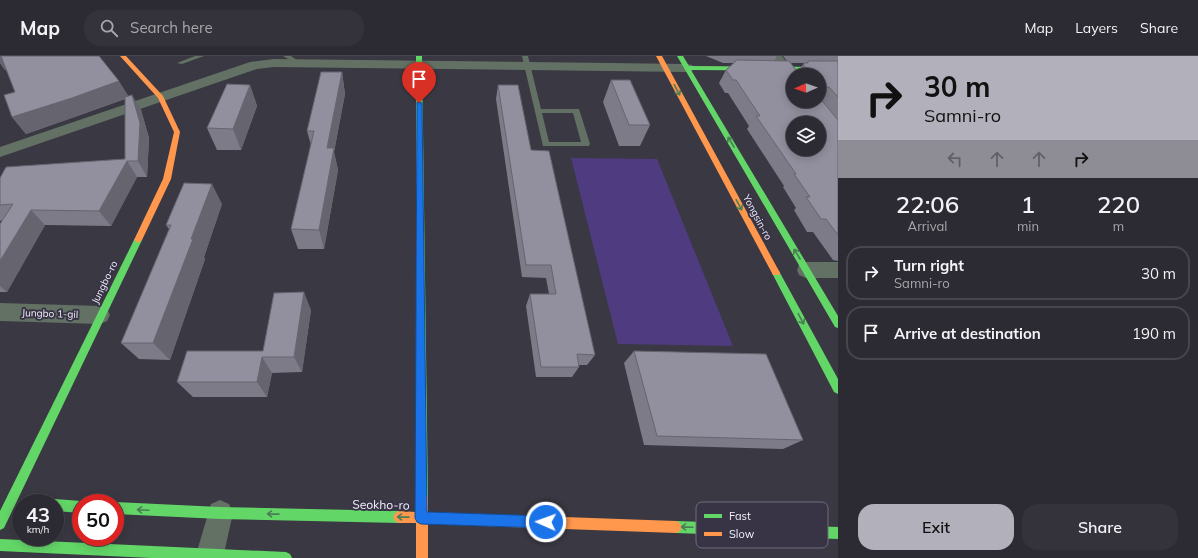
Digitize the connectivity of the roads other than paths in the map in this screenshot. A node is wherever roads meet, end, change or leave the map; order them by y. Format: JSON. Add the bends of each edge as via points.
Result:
{"nodes":[{"id":1,"x":123,"y":56,"type":"edge"},
{"id":2,"x":202,"y":56,"type":"edge"},
{"id":3,"x":659,"y":56,"type":"edge"},
{"id":4,"x":680,"y":56,"type":"edge"},
{"id":5,"x":775,"y":56,"type":"edge"},
{"id":6,"x":293,"y":58,"type":"edge"},
{"id":7,"x":419,"y":61,"type":"edge"},
{"id":8,"x":527,"y":61,"type":"edge"},
{"id":9,"x":180,"y":63,"type":"dead end"},
{"id":10,"x":665,"y":68,"type":"junction"},
{"id":11,"x":687,"y":68,"type":"junction"},
{"id":12,"x":838,"y":69,"type":"edge"},
{"id":13,"x":786,"y":70,"type":"edge"},
{"id":14,"x":826,"y":70,"type":"edge"},
{"id":15,"x":786,"y":74,"type":"edge"},
{"id":16,"x":161,"y":97,"type":"junction"},
{"id":17,"x":538,"y":111,"type":"junction"},
{"id":18,"x":0,"y":152,"type":"edge"},
{"id":19,"x":806,"y":270,"type":"junction"},
{"id":20,"x":838,"y":270,"type":"edge"},
{"id":21,"x":0,"y":312,"type":"edge"},
{"id":22,"x":100,"y":315,"type":"junction"},
{"id":23,"x":838,"y":324,"type":"edge"},
{"id":24,"x":838,"y":389,"type":"edge"},
{"id":25,"x":0,"y":503,"type":"edge"},
{"id":26,"x":11,"y":503,"type":"junction"},
{"id":27,"x":124,"y":508,"type":"edge"},
{"id":28,"x":220,"y":513,"type":"junction"},
{"id":29,"x":421,"y":518,"type":"junction"},
{"id":30,"x":0,"y":524,"type":"edge"},
{"id":31,"x":696,"y":528,"type":"edge"},
{"id":32,"x":828,"y":533,"type":"edge"},
{"id":33,"x":838,"y":533,"type":"edge"},
{"id":34,"x":0,"y":545,"type":"edge"},
{"id":35,"x":209,"y":557,"type":"edge"},
{"id":36,"x":286,"y":558,"type":"edge"},
{"id":37,"x":422,"y":558,"type":"edge"}],
"edges":[{"from":1,"to":16,"type":"main road","name":"Jungbo-ro"},
{"from":2,"to":9,"type":"lane"},
{"from":3,"to":10,"type":"main road","name":"Yongsin-ro"},
{"from":4,"to":11,"type":"main road","name":"Yongsin-ro"},
{"from":5,"to":13,"type":"street"},
{"from":6,"to":7,"type":"street"},
{"from":6,"to":16,"type":"street","via":[[255,65]]},
{"from":7,"to":8,"type":"street"},
{"from":7,"to":29,"type":"main road"},
{"from":8,"to":10,"type":"street"},
{"from":8,"to":17,"type":"lane"},
{"from":10,"to":11,"type":"street"},
{"from":10,"to":24,"type":"main road","name":"Yongsin-ro","one_way":true},
{"from":11,"to":15,"type":"main road"},
{"from":19,"to":11,"type":"main road","name":"Yongsin-ro","one_way":true},
{"from":12,"to":14,"type":"main road"},
{"from":16,"to":18,"type":"street"},
{"from":16,"to":22,"type":"main road","name":"Jungbo-ro","via":[[177,132],[167,179]]},
{"from":17,"to":17,"type":"lane","via":[[576,111],[586,144],[546,144]]},
{"from":19,"to":20,"type":"street"},
{"from":19,"to":23,"type":"main road","name":"Yongsin-ro"},
{"from":21,"to":22,"type":"street","name":"Jungbo 1-gil"},
{"from":22,"to":26,"type":"main road","name":"Jungbo-ro"},
{"from":25,"to":26,"type":"main road"},
{"from":26,"to":30,"type":"main road","name":"Jungbo-ro"},
{"from":28,"to":27,"type":"main road","name":"Seokho-ro","one_way":true},
{"from":29,"to":28,"type":"main road","name":"Seokho-ro","one_way":true},
{"from":28,"to":35,"type":"street"},
{"from":31,"to":29,"type":"main road","name":"Seokho-ro","one_way":true},
{"from":29,"to":37,"type":"main road"},
{"from":33,"to":32,"type":"main road","name":"Seokho-ro","one_way":true},
{"from":34,"to":35,"type":"main road"},
{"from":35,"to":36,"type":"main road"}]}
